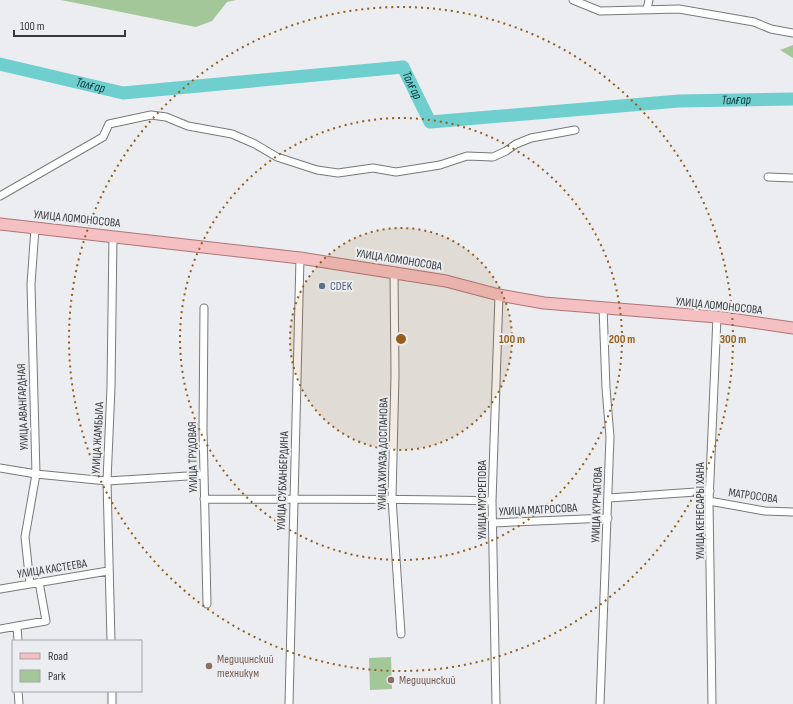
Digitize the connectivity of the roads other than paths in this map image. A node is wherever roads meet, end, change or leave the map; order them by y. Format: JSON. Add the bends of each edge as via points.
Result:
{"nodes":[{"id":1,"x":573,"y":0,"type":"edge"},
{"id":2,"x":649,"y":0,"type":"edge"},
{"id":3,"x":647,"y":9,"type":"junction"},
{"id":4,"x":793,"y":33,"type":"edge"},
{"id":5,"x":575,"y":130,"type":"dead end"},
{"id":6,"x":768,"y":177,"type":"dead end"},
{"id":7,"x":793,"y":178,"type":"edge"},
{"id":8,"x":0,"y":196,"type":"edge"},
{"id":9,"x":0,"y":224,"type":"edge"},
{"id":10,"x":35,"y":228,"type":"junction"},
{"id":11,"x":113,"y":236,"type":"junction"},
{"id":12,"x":300,"y":258,"type":"junction"},
{"id":13,"x":394,"y":273,"type":"junction"},
{"id":14,"x":499,"y":295,"type":"junction"},
{"id":15,"x":603,"y":307,"type":"junction"},
{"id":16,"x":204,"y":308,"type":"dead end"},
{"id":17,"x":717,"y":317,"type":"junction"},
{"id":18,"x":793,"y":328,"type":"edge"},
{"id":19,"x":0,"y":468,"type":"edge"},
{"id":20,"x":36,"y":474,"type":"junction"},
{"id":21,"x":204,"y":475,"type":"junction"},
{"id":22,"x":107,"y":481,"type":"junction"},
{"id":23,"x":710,"y":491,"type":"junction"},
{"id":24,"x":392,"y":498,"type":"junction"},
{"id":25,"x":609,"y":498,"type":"junction"},
{"id":26,"x":204,"y":499,"type":"junction"},
{"id":27,"x":293,"y":500,"type":"junction"},
{"id":28,"x":492,"y":501,"type":"junction"},
{"id":29,"x":709,"y":501,"type":"junction"},
{"id":30,"x":793,"y":512,"type":"edge"},
{"id":31,"x":608,"y":518,"type":"junction"},
{"id":32,"x":493,"y":524,"type":"junction"},
{"id":33,"x":108,"y":571,"type":"junction"},
{"id":34,"x":38,"y":582,"type":"junction"},
{"id":35,"x":30,"y":584,"type":"junction"},
{"id":36,"x":0,"y":589,"type":"edge"},
{"id":37,"x":207,"y":604,"type":"dead end"},
{"id":38,"x":17,"y":626,"type":"junction"},
{"id":39,"x":0,"y":629,"type":"edge"},
{"id":40,"x":401,"y":634,"type":"dead end"},
{"id":41,"x":18,"y":640,"type":"edge"},
{"id":42,"x":111,"y":640,"type":"edge"},
{"id":43,"x":18,"y":692,"type":"edge"},
{"id":44,"x":112,"y":692,"type":"edge"},
{"id":45,"x":19,"y":704,"type":"edge"},
{"id":46,"x":112,"y":704,"type":"edge"},
{"id":47,"x":289,"y":704,"type":"edge"},
{"id":48,"x":496,"y":704,"type":"edge"},
{"id":49,"x":600,"y":704,"type":"edge"},
{"id":50,"x":712,"y":704,"type":"edge"}],
"edges":[{"from":1,"to":3,"type":"street","via":[[600,11]]},
{"from":2,"to":3,"type":"street"},
{"from":3,"to":4,"type":"street","via":[[679,9],[754,22],[771,29]]},
{"from":5,"to":8,"type":"street","via":[[531,138],[492,157],[467,156],[440,165],[396,172],[373,168],[338,173],[317,170],[277,157],[232,134],[188,126],[166,117],[151,115],[109,124],[103,137]]},
{"from":6,"to":7,"type":"street"},
{"from":9,"to":10,"type":"main road","name":"УЛИЦА ЛОМОНОСОВА"},
{"from":10,"to":11,"type":"main road","name":"УЛИЦА ЛОМОНОСОВА"},
{"from":10,"to":20,"type":"street","name":"УЛИЦА АВАНГАРДНАЯ","via":[[31,284]]},
{"from":11,"to":12,"type":"main road","name":"УЛИЦА ЛОМОНОСОВА"},
{"from":11,"to":22,"type":"street","name":"УЛИЦА ЖАМБЫЛА"},
{"from":12,"to":13,"type":"main road","name":"УЛИЦА ЛОМОНОСОВА"},
{"from":12,"to":27,"type":"street","name":"УЛИЦА СУБХАНБЕРДИНА"},
{"from":13,"to":14,"type":"main road","name":"УЛИЦА ЛОМОНОСОВА","via":[[446,281]]},
{"from":13,"to":24,"type":"street","name":"УЛИЦА ХИУАЗА ДОСПАНОВА"},
{"from":14,"to":15,"type":"main road","name":"УЛИЦА ЛОМОНОСОВА","via":[[544,303]]},
{"from":14,"to":28,"type":"street","name":"УЛИЦА МУСРЕПОВА"},
{"from":15,"to":17,"type":"main road","name":"УЛИЦА ЛОМОНОСОВА"},
{"from":15,"to":25,"type":"street","name":"УЛИЦА КУРЧАТОВА","via":[[610,438]]},
{"from":16,"to":21,"type":"street","name":"УЛИЦА ТРУДОВАЯ"},
{"from":17,"to":18,"type":"main road","name":"УЛИЦА ЛОМОНОСОВА"},
{"from":17,"to":23,"type":"street","name":"УЛИЦА КЕНЕСАРЫ ХАНА"},
{"from":19,"to":20,"type":"street"},
{"from":20,"to":22,"type":"street"},
{"from":20,"to":35,"type":"street","name":"УЛИЦА АВАНГАРДНАЯ","via":[[25,537]]},
{"from":21,"to":22,"type":"street"},
{"from":21,"to":26,"type":"street","name":"УЛИЦА ТРУДОВАЯ"},
{"from":22,"to":33,"type":"street","name":"УЛИЦА ЖАМБЫЛА"},
{"from":23,"to":25,"type":"street"},
{"from":23,"to":29,"type":"street","name":"УЛИЦА КЕНЕСАРЫ ХАНА"},
{"from":24,"to":27,"type":"street","name":"УЛИЦА МАТРОСОВА"},
{"from":24,"to":28,"type":"street","name":"УЛИЦА МАТРОСОВА"},
{"from":24,"to":40,"type":"street","name":"УЛИЦА ХИУАЗА ДОСПАНОВА"},
{"from":25,"to":31,"type":"street","name":"УЛИЦА КУРЧАТОВА"},
{"from":26,"to":27,"type":"street","name":"УЛИЦА МАТРОСОВА"},
{"from":26,"to":37,"type":"street","name":"УЛИЦА ТРУДОВАЯ"},
{"from":27,"to":47,"type":"street","name":"УЛИЦА СУБХАНБЕРДИНА"},
{"from":28,"to":32,"type":"street","name":"УЛИЦА МУСРЕПОВА"},
{"from":29,"to":30,"type":"street","name":"МАТРОСОВА","via":[[765,511]]},
{"from":29,"to":50,"type":"street","name":"УЛИЦА КЕНЕСАРЫ ХАНА"},
{"from":31,"to":32,"type":"street","name":"УЛИЦА МАТРОСОВА"},
{"from":31,"to":49,"type":"street","name":"УЛИЦА КУРЧАТОВА"},
{"from":32,"to":48,"type":"street","name":"УЛИЦА МУСРЕПОВА"},
{"from":33,"to":34,"type":"street","name":"УЛИЦА КАСТЕЕВА"},
{"from":33,"to":42,"type":"street","name":"УЛИЦА ЖАМБЫЛА"},
{"from":34,"to":35,"type":"street","name":"УЛИЦА КАСТЕЕВА"},
{"from":34,"to":38,"type":"street","via":[[46,621]]},
{"from":35,"to":36,"type":"street","name":"УЛИЦА КАСТЕЕВА"},
{"from":38,"to":39,"type":"street"},
{"from":38,"to":41,"type":"street"},
{"from":43,"to":45,"type":"street"},
{"from":44,"to":46,"type":"street"}]}
